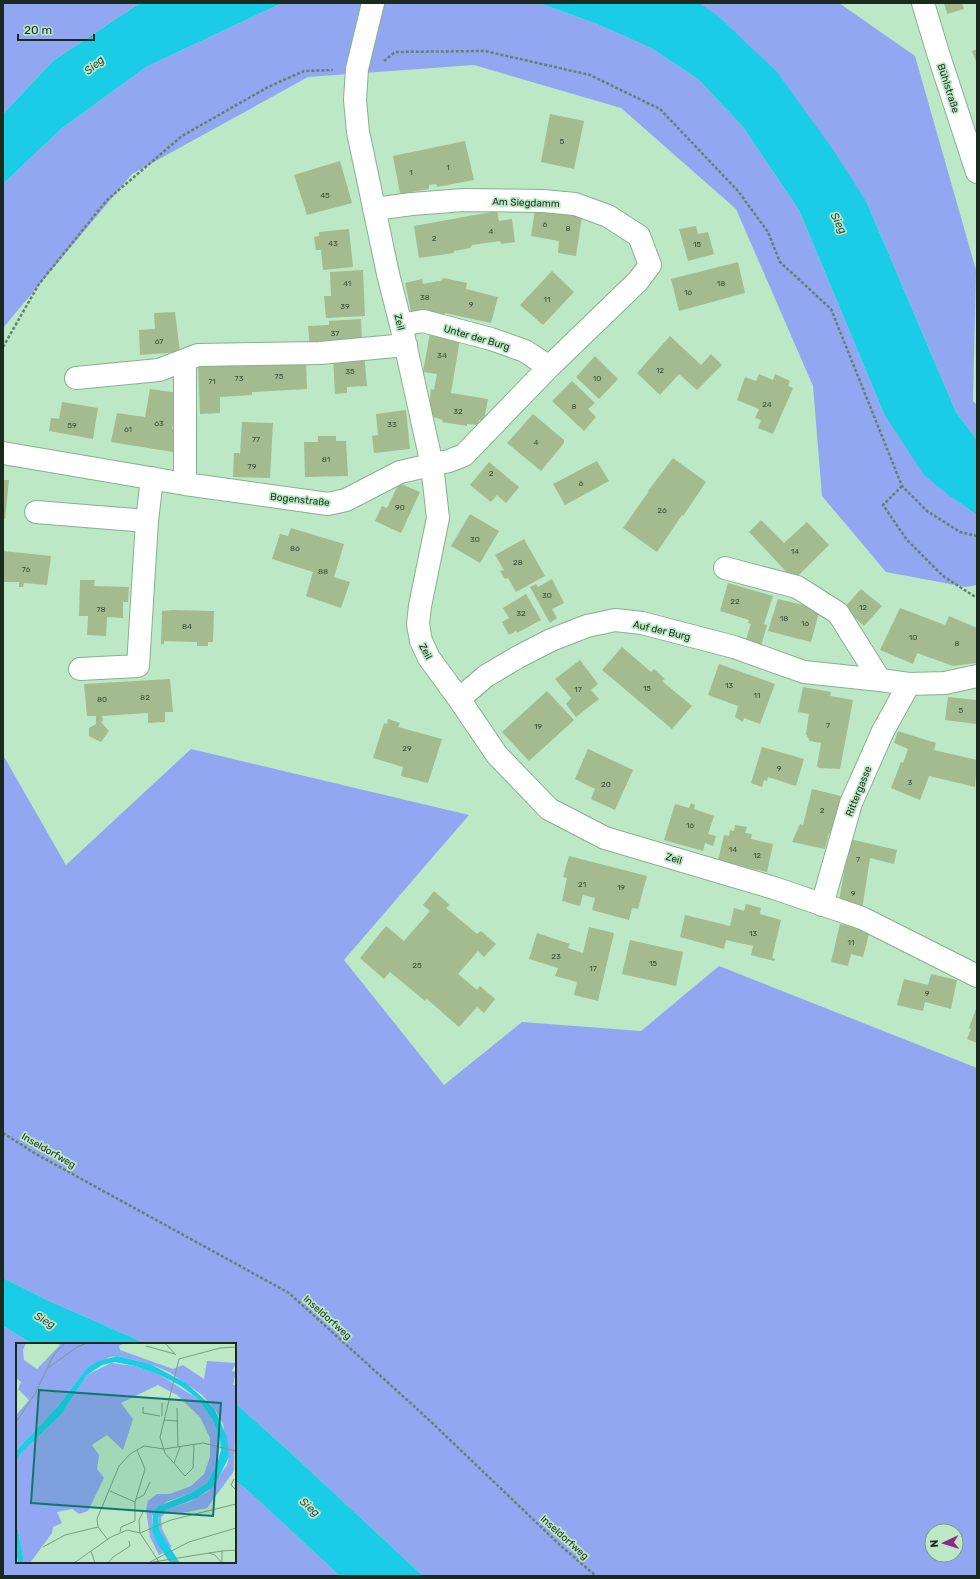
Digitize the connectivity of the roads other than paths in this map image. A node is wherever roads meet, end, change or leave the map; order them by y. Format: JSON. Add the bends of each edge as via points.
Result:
{"nodes":[{"id":1,"x":373,"y":3,"type":"edge"},
{"id":2,"x":923,"y":3,"type":"edge"},
{"id":3,"x":977,"y":172,"type":"edge"},
{"id":4,"x":374,"y":209,"type":"junction"},
{"id":5,"x":404,"y":335,"type":"junction"},
{"id":6,"x":185,"y":360,"type":"junction"},
{"id":7,"x":548,"y":367,"type":"junction"},
{"id":8,"x":76,"y":378,"type":"dead end"},
{"id":9,"x":3,"y":453,"type":"edge"},
{"id":10,"x":432,"y":465,"type":"junction"},
{"id":11,"x":152,"y":478,"type":"junction"},
{"id":12,"x":185,"y":484,"type":"junction"},
{"id":13,"x":36,"y":512,"type":"dead end"},
{"id":14,"x":147,"y":521,"type":"junction"},
{"id":15,"x":725,"y":568,"type":"dead end"},
{"id":16,"x":80,"y":669,"type":"dead end"},
{"id":17,"x":977,"y":676,"type":"edge"},
{"id":18,"x":880,"y":680,"type":"junction"},
{"id":19,"x":909,"y":684,"type":"junction"},
{"id":20,"x":459,"y":699,"type":"junction"},
{"id":21,"x":822,"y":905,"type":"junction"},
{"id":22,"x":977,"y":976,"type":"edge"}],
"edges":[{"from":1,"to":4,"type":"street","name":"Zeil","via":[[357,69],[355,100],[358,132]]},
{"from":2,"to":3,"type":"street","name":"Bühlstraße"},
{"from":4,"to":5,"type":"street","name":"Zeil"},
{"from":4,"to":7,"type":"street","name":"Am Siegdamm","via":[[464,200],[543,200],[575,204],[608,216],[639,236],[650,264],[638,281]]},
{"from":5,"to":6,"type":"street","via":[[320,353],[198,355]]},
{"from":5,"to":7,"type":"street","name":"Unter der Burg","via":[[423,321],[526,351]]},
{"from":5,"to":10,"type":"street","name":"Zeil"},
{"from":6,"to":8,"type":"street","via":[[159,370]]},
{"from":6,"to":12,"type":"street"},
{"from":7,"to":10,"type":"street","via":[[464,454]]},
{"from":9,"to":11,"type":"street","name":"Bogenstraße"},
{"from":10,"to":12,"type":"street","name":"Bogenstraße","via":[[400,472],[346,500],[328,504]]},
{"from":10,"to":20,"type":"street","name":"Zeil","via":[[438,518],[418,624],[420,641],[429,658]]},
{"from":11,"to":12,"type":"street","name":"Bogenstraße"},
{"from":11,"to":14,"type":"street"},
{"from":13,"to":14,"type":"street"},
{"from":14,"to":16,"type":"street","via":[[138,666]]},
{"from":15,"to":18,"type":"street","via":[[797,587],[838,613]]},
{"from":17,"to":19,"type":"street","name":"Auf der Burg","via":[[945,683]]},
{"from":18,"to":19,"type":"street","name":"Auf der Burg"},
{"from":18,"to":20,"type":"street","name":"Auf der Burg","via":[[804,672],[734,648],[642,623],[615,620],[586,626],[544,644],[486,676]]},
{"from":19,"to":21,"type":"street","name":"Rittergasse","via":[[883,731],[851,803]]},
{"from":20,"to":21,"type":"street","name":"Zeil","via":[[497,755],[549,809],[605,838],[774,888]]},
{"from":21,"to":22,"type":"street","name":"Zeil","via":[[862,918]]}]}
